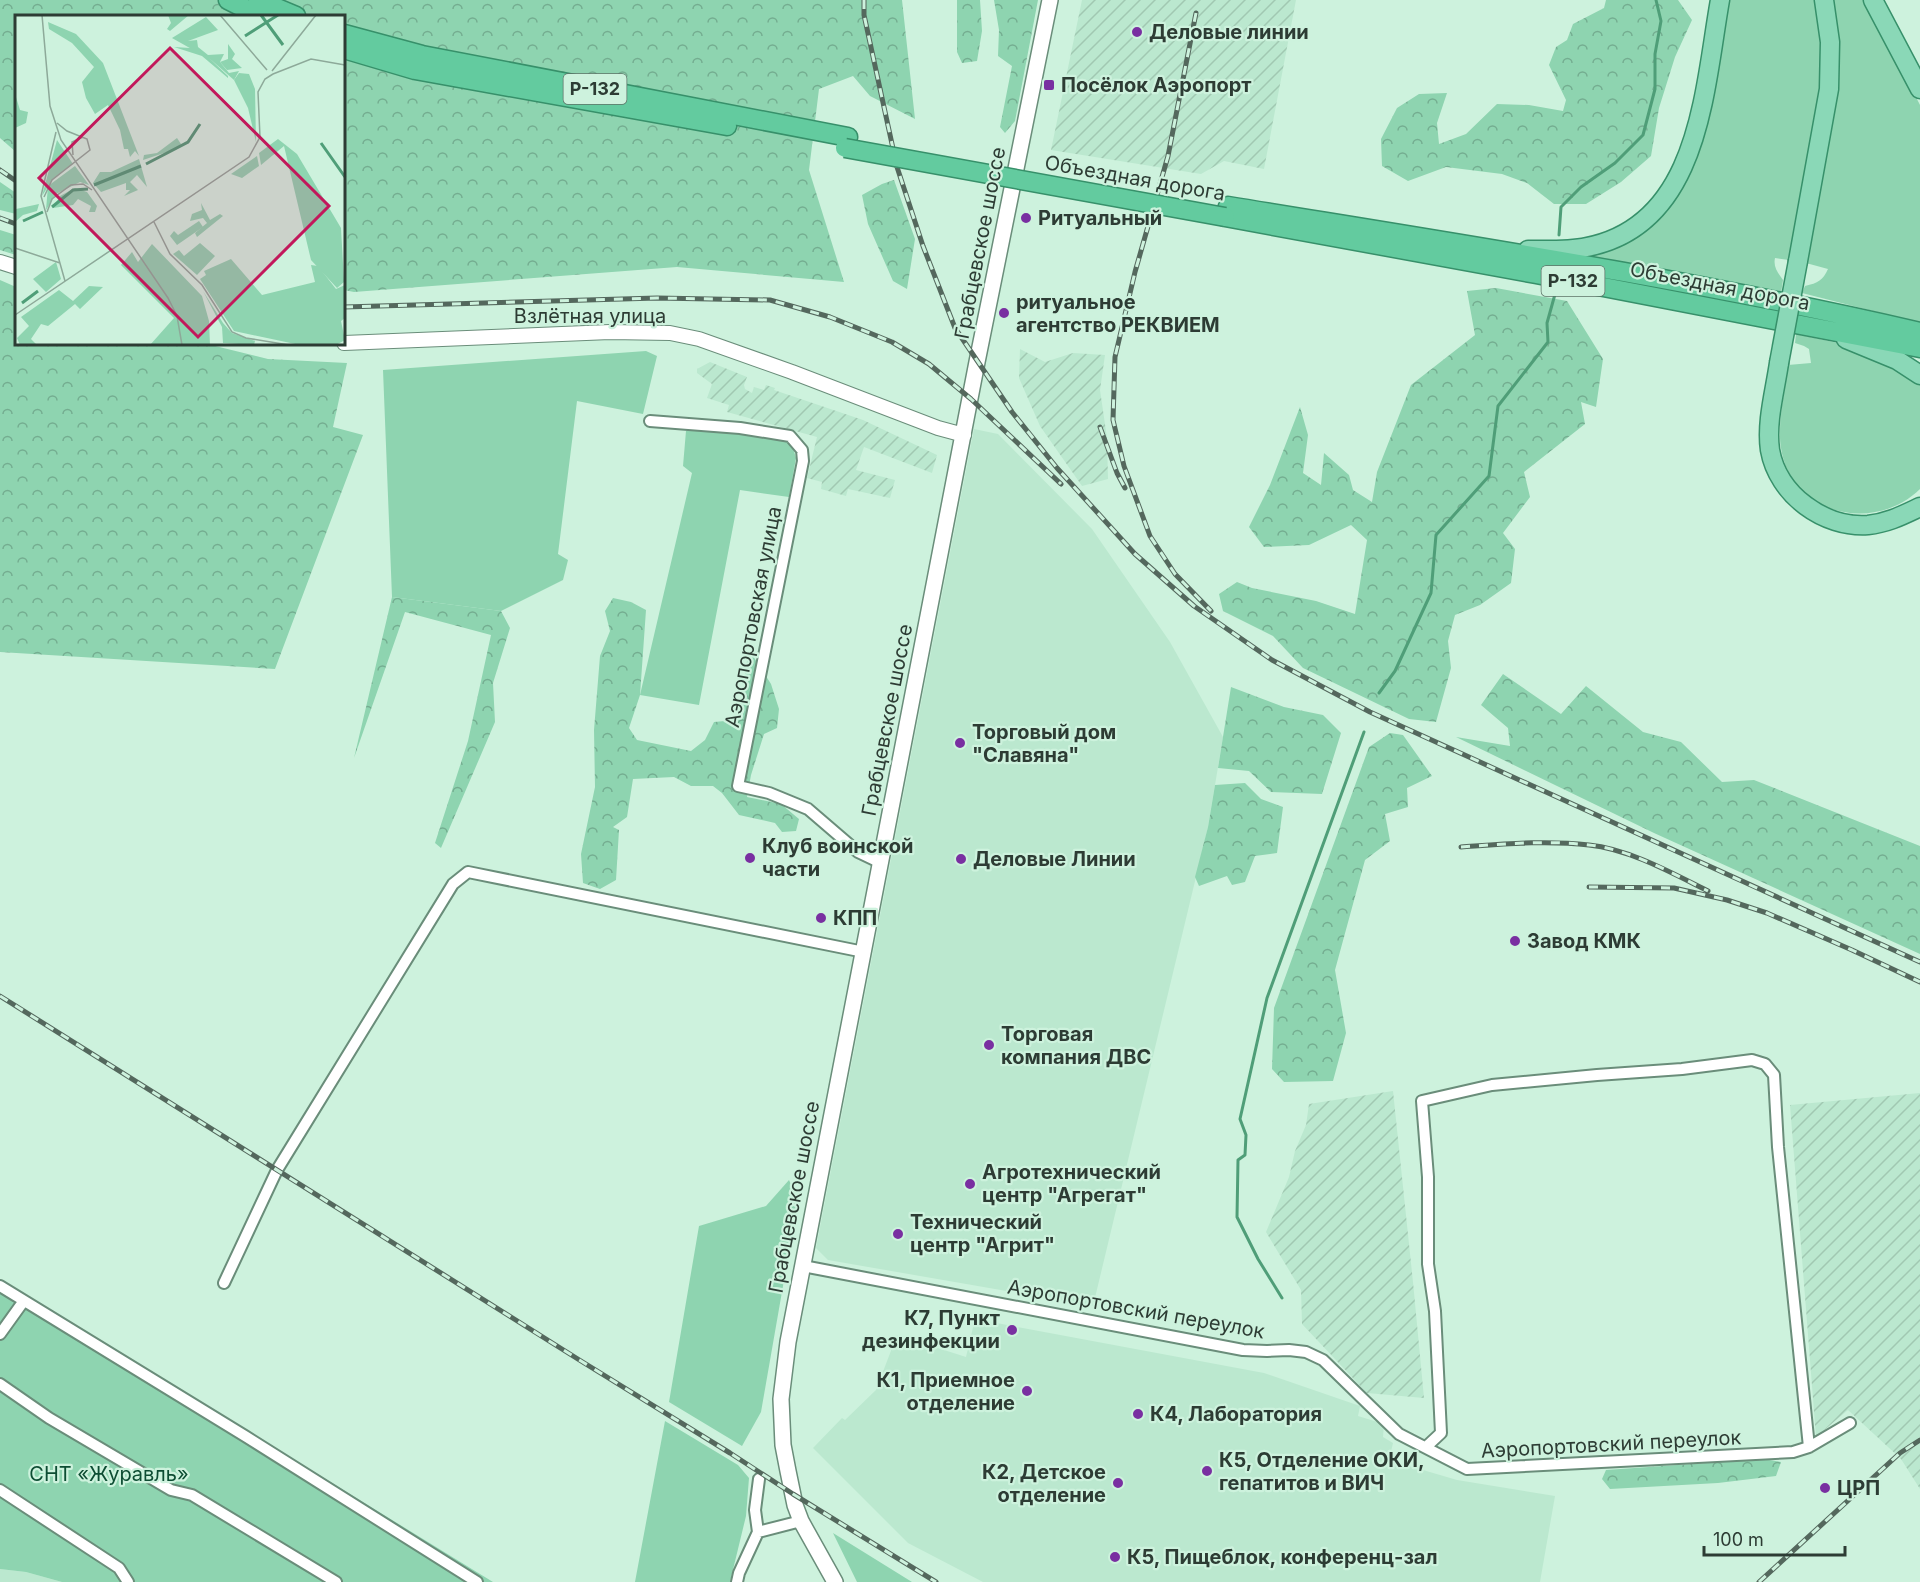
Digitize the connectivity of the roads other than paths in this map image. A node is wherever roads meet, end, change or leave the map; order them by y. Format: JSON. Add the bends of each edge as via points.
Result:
{"nodes":[{"id":1,"x":228,"y":0,"type":"edge"},
{"id":2,"x":258,"y":0,"type":"edge"},
{"id":3,"x":1050,"y":0,"type":"edge"},
{"id":4,"x":1720,"y":0,"type":"edge"},
{"id":5,"x":1824,"y":0,"type":"edge"},
{"id":6,"x":1873,"y":0,"type":"edge"},
{"id":7,"x":258,"y":15,"type":"edge"},
{"id":8,"x":294,"y":15,"type":"edge"},
{"id":9,"x":345,"y":34,"type":"edge"},
{"id":10,"x":345,"y":49,"type":"edge"},
{"id":11,"x":1920,"y":89,"type":"edge"},
{"id":12,"x":847,"y":143,"type":"junction"},
{"id":13,"x":1226,"y":211,"type":"junction"},
{"id":14,"x":1502,"y":251,"type":"junction"},
{"id":15,"x":0,"y":262,"type":"edge"},
{"id":16,"x":15,"y":267,"type":"edge"},
{"id":17,"x":1810,"y":326,"type":"junction"},
{"id":18,"x":1920,"y":332,"type":"edge"},
{"id":19,"x":345,"y":343,"type":"edge"},
{"id":20,"x":1920,"y":348,"type":"edge"},
{"id":21,"x":1920,"y":375,"type":"edge"},
{"id":22,"x":650,"y":421,"type":"dead end"},
{"id":23,"x":964,"y":435,"type":"junction"},
{"id":24,"x":1920,"y":499,"type":"edge"},
{"id":25,"x":1920,"y":507,"type":"edge"},
{"id":26,"x":1896,"y":519,"type":"junction"},
{"id":27,"x":881,"y":864,"type":"junction"},
{"id":28,"x":864,"y":952,"type":"junction"},
{"id":29,"x":802,"y":1266,"type":"junction"},
{"id":30,"x":224,"y":1283,"type":"dead end"},
{"id":31,"x":0,"y":1286,"type":"edge"},
{"id":32,"x":23,"y":1302,"type":"junction"},
{"id":33,"x":0,"y":1334,"type":"edge"},
{"id":34,"x":0,"y":1384,"type":"edge"},
{"id":35,"x":1850,"y":1423,"type":"dead end"},
{"id":36,"x":1426,"y":1448,"type":"junction"},
{"id":37,"x":1809,"y":1448,"type":"junction"},
{"id":38,"x":759,"y":1479,"type":"dead end"},
{"id":39,"x":0,"y":1490,"type":"edge"},
{"id":40,"x":801,"y":1521,"type":"junction"},
{"id":41,"x":758,"y":1532,"type":"junction"},
{"id":42,"x":128,"y":1582,"type":"edge"},
{"id":43,"x":336,"y":1582,"type":"edge"},
{"id":44,"x":477,"y":1582,"type":"edge"},
{"id":45,"x":737,"y":1582,"type":"edge"},
{"id":46,"x":835,"y":1582,"type":"edge"}],
"edges":[{"from":1,"to":7,"type":"highway"},
{"from":2,"to":8,"type":"highway"},
{"from":3,"to":23,"type":"main road","name":"Грабцевское шоссе"},
{"from":4,"to":14,"type":"main road","via":[[1689,155],[1663,201],[1636,226],[1602,243],[1567,250]]},
{"from":5,"to":26,"type":"main road","bridge":true,"via":[[1830,42],[1829,89],[1769,433],[1773,460],[1782,480],[1807,507],[1836,521],[1858,525]]},
{"from":6,"to":11,"type":"main road"},
{"from":9,"to":12,"type":"highway","name":"Объездная дорога","number":"Р-132","via":[[422,55]]},
{"from":10,"to":12,"type":"highway","name":"Объездная дорога","number":"Р-132","via":[[415,70]]},
{"from":12,"to":13,"type":"highway","name":"Объездная дорога","number":"Р-132"},
{"from":13,"to":14,"type":"highway","name":"Объездная дорога","number":"Р-132"},
{"from":13,"to":17,"type":"highway","name":"Объездная дорога","number":"Р-132"},
{"from":14,"to":18,"type":"highway","name":"Объездная дорога","number":"Р-132","via":[[1773,299]]},
{"from":15,"to":16,"type":"street"},
{"from":17,"to":20,"type":"highway","name":"Объездная дорога","number":"Р-132"},
{"from":17,"to":21,"type":"main road","via":[[1897,360]]},
{"from":19,"to":23,"type":"street","name":"Взлётная улица","via":[[670,333],[699,339]]},
{"from":22,"to":27,"type":"street","name":"Аэропортовская улица","via":[[790,436],[802,450],[803,461],[738,786],[769,793],[808,809],[858,852]]},
{"from":23,"to":27,"type":"main road","name":"Грабцевское шоссе"},
{"from":24,"to":26,"type":"main road"},
{"from":25,"to":26,"type":"main road"},
{"from":27,"to":28,"type":"main road","name":"Грабцевское шоссе"},
{"from":28,"to":29,"type":"main road","name":"Грабцевское шоссе"},
{"from":28,"to":30,"type":"street","via":[[468,872],[453,884],[277,1170]]},
{"from":29,"to":36,"type":"street","name":"Аэропортовский переулок","via":[[1243,1350],[1306,1352],[1323,1360],[1399,1434]]},
{"from":29,"to":40,"type":"main road","name":"Грабцевское шоссе","via":[[781,1399],[783,1445]]},
{"from":31,"to":32,"type":"street"},
{"from":32,"to":33,"type":"street"},
{"from":32,"to":44,"type":"street"},
{"from":34,"to":43,"type":"street","via":[[49,1418],[171,1490],[192,1495]]},
{"from":35,"to":37,"type":"street","name":"Аэропортовский переулок"},
{"from":36,"to":37,"type":"street","name":"Аэропортовский переулок","via":[[1467,1469],[1793,1452]]},
{"from":36,"to":37,"type":"street","via":[[1441,1432],[1428,1264],[1428,1177],[1422,1101],[1492,1085],[1752,1060],[1765,1064],[1774,1075]]},
{"from":38,"to":41,"type":"street","via":[[755,1510]]},
{"from":39,"to":42,"type":"street","via":[[119,1568]]},
{"from":40,"to":41,"type":"street"},
{"from":40,"to":46,"type":"main road","name":"Грабцевское шоссе"},
{"from":41,"to":45,"type":"street"}]}
